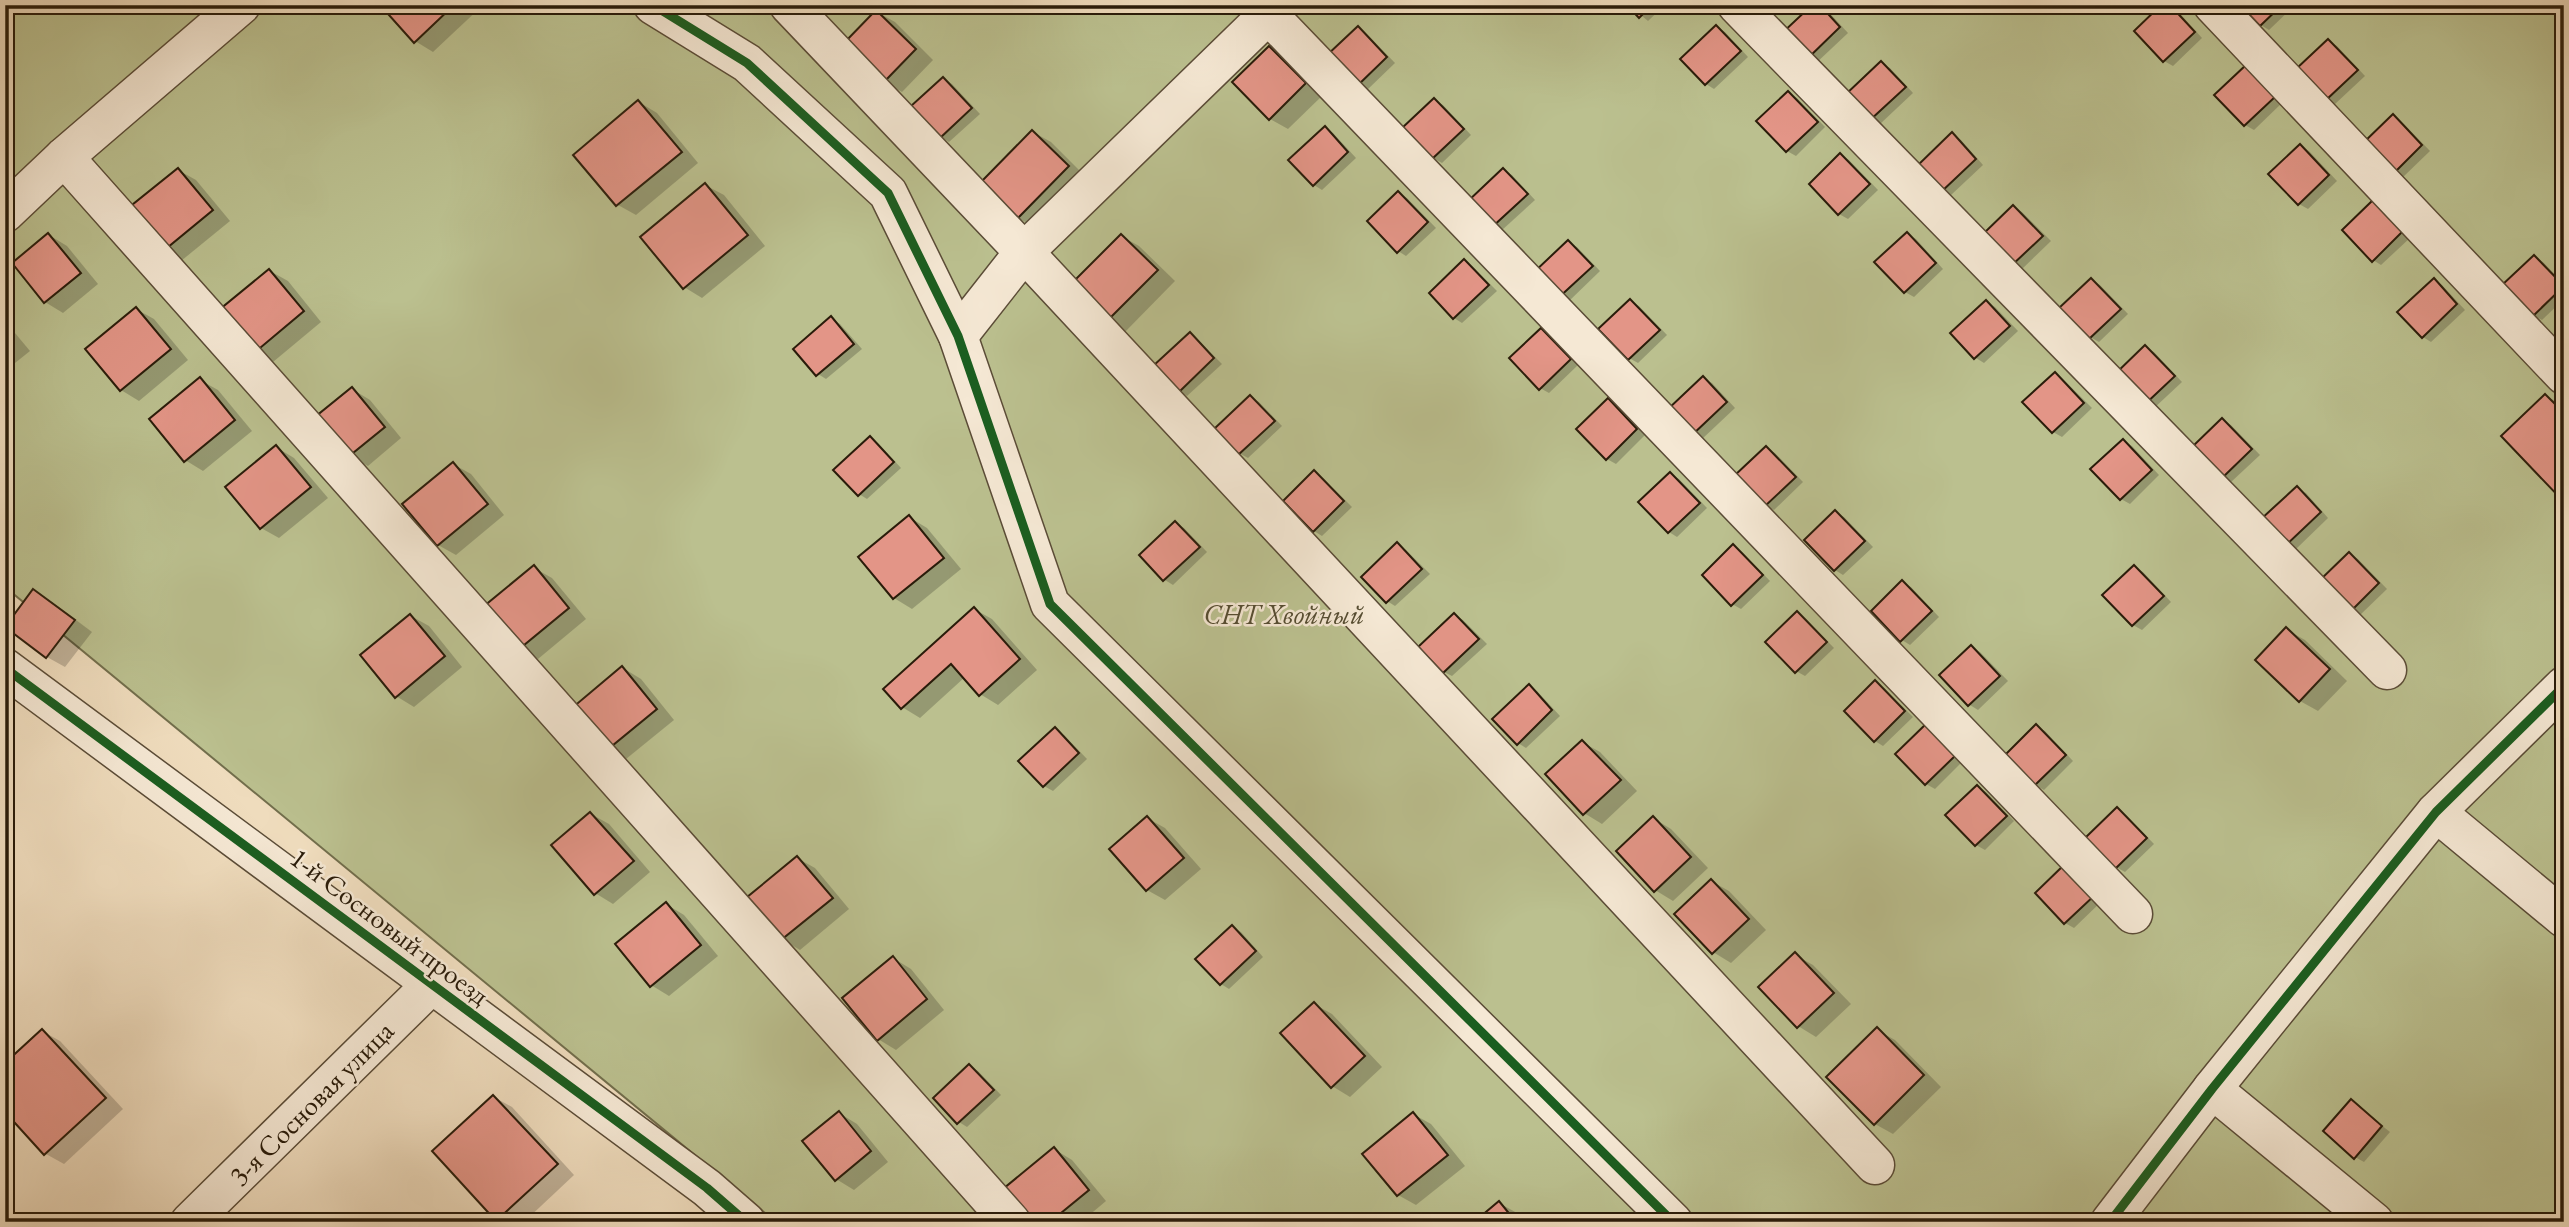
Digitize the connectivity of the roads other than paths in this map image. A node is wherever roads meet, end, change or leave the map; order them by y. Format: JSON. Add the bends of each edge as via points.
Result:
{"nodes":[{"id":1,"x":241,"y":5,"type":"edge"},
{"id":2,"x":653,"y":5,"type":"edge"},
{"id":3,"x":789,"y":5,"type":"edge"},
{"id":4,"x":1738,"y":5,"type":"edge"},
{"id":5,"x":2213,"y":5,"type":"edge"},
{"id":6,"x":1268,"y":8,"type":"edge"},
{"id":7,"x":64,"y":157,"type":"junction"},
{"id":8,"x":5,"y":212,"type":"edge"},
{"id":9,"x":1024,"y":253,"type":"junction"},
{"id":10,"x":958,"y":336,"type":"junction"},
{"id":11,"x":2564,"y":374,"type":"edge"},
{"id":12,"x":5,"y":668,"type":"edge"},
{"id":13,"x":2387,"y":670,"type":"dead end"},
{"id":14,"x":2564,"y":686,"type":"edge"},
{"id":15,"x":2436,"y":812,"type":"junction"},
{"id":16,"x":2133,"y":914,"type":"dead end"},
{"id":17,"x":2564,"y":918,"type":"edge"},
{"id":18,"x":431,"y":985,"type":"junction"},
{"id":19,"x":2212,"y":1089,"type":"junction"},
{"id":20,"x":1875,"y":1165,"type":"dead end"},
{"id":21,"x":190,"y":1222,"type":"edge"},
{"id":22,"x":746,"y":1222,"type":"edge"},
{"id":23,"x":1012,"y":1222,"type":"edge"},
{"id":24,"x":1673,"y":1222,"type":"edge"},
{"id":25,"x":2110,"y":1222,"type":"edge"},
{"id":26,"x":2374,"y":1222,"type":"edge"}],
"edges":[{"from":1,"to":7,"type":"street"},
{"from":2,"to":10,"type":"street","via":[[747,63],[888,193]]},
{"from":3,"to":9,"type":"street"},
{"from":4,"to":13,"type":"street"},
{"from":5,"to":11,"type":"street"},
{"from":6,"to":9,"type":"street"},
{"from":6,"to":16,"type":"street"},
{"from":7,"to":8,"type":"street"},
{"from":7,"to":23,"type":"street"},
{"from":9,"to":10,"type":"street"},
{"from":9,"to":20,"type":"street"},
{"from":10,"to":24,"type":"street","via":[[1050,604]]},
{"from":12,"to":18,"type":"street","name":"1-й Сосновый проезд"},
{"from":14,"to":15,"type":"street"},
{"from":15,"to":17,"type":"street"},
{"from":15,"to":19,"type":"street"},
{"from":18,"to":21,"type":"street","name":"3-я Сосновая улица"},
{"from":18,"to":22,"type":"street","name":"1-й Сосновый проезд","via":[[707,1188]]},
{"from":19,"to":25,"type":"street"},
{"from":19,"to":26,"type":"street"}]}
